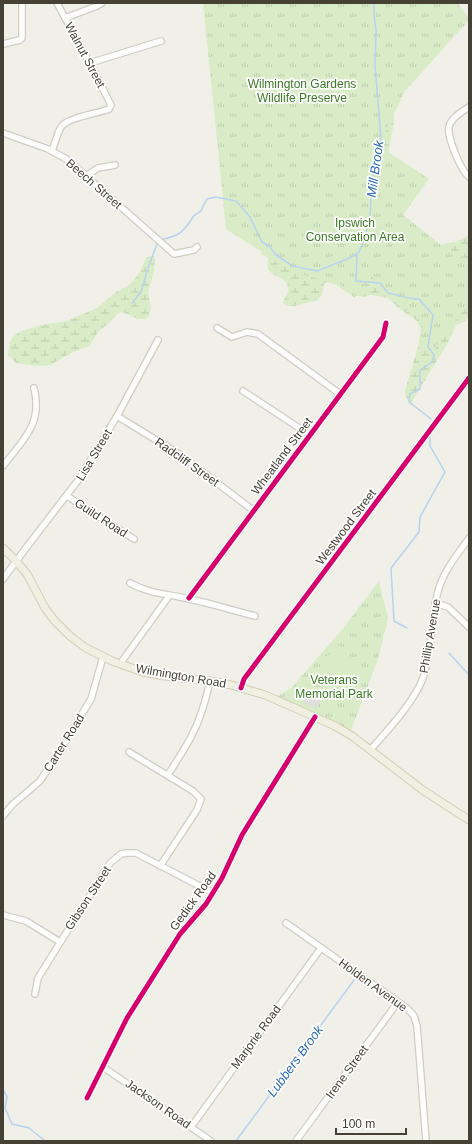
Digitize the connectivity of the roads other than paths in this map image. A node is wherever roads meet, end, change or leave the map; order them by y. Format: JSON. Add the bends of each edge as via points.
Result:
{"nodes":[{"id":1,"x":22,"y":3,"type":"edge"},
{"id":2,"x":57,"y":3,"type":"edge"},
{"id":3,"x":102,"y":3,"type":"edge"},
{"id":4,"x":65,"y":18,"type":"junction"},
{"id":5,"x":161,"y":41,"type":"dead end"},
{"id":6,"x":3,"y":44,"type":"edge"},
{"id":7,"x":90,"y":63,"type":"junction"},
{"id":8,"x":469,"y":107,"type":"edge"},
{"id":9,"x":3,"y":133,"type":"edge"},
{"id":10,"x":52,"y":151,"type":"junction"},
{"id":11,"x":115,"y":165,"type":"dead end"},
{"id":12,"x":86,"y":176,"type":"junction"},
{"id":13,"x":469,"y":177,"type":"edge"},
{"id":14,"x":197,"y":247,"type":"dead end"},
{"id":15,"x":386,"y":323,"type":"dead end"},
{"id":16,"x":217,"y":328,"type":"dead end"},
{"id":17,"x":158,"y":340,"type":"dead end"},
{"id":18,"x":469,"y":378,"type":"edge"},
{"id":19,"x":34,"y":388,"type":"dead end"},
{"id":20,"x":243,"y":391,"type":"dead end"},
{"id":21,"x":340,"y":394,"type":"junction"},
{"id":22,"x":117,"y":416,"type":"junction"},
{"id":23,"x":310,"y":435,"type":"junction"},
{"id":24,"x":3,"y":466,"type":"edge"},
{"id":25,"x":67,"y":496,"type":"junction"},
{"id":26,"x":254,"y":511,"type":"junction"},
{"id":27,"x":469,"y":538,"type":"edge"},
{"id":28,"x":134,"y":540,"type":"dead end"},
{"id":29,"x":3,"y":548,"type":"edge"},
{"id":30,"x":16,"y":561,"type":"junction"},
{"id":31,"x":3,"y":579,"type":"edge"},
{"id":32,"x":130,"y":582,"type":"dead end"},
{"id":33,"x":169,"y":596,"type":"junction"},
{"id":34,"x":188,"y":598,"type":"junction"},
{"id":35,"x":435,"y":603,"type":"junction"},
{"id":36,"x":255,"y":616,"type":"dead end"},
{"id":37,"x":469,"y":627,"type":"edge"},
{"id":38,"x":103,"y":657,"type":"junction"},
{"id":39,"x":120,"y":664,"type":"junction"},
{"id":40,"x":210,"y":681,"type":"junction"},
{"id":41,"x":241,"y":688,"type":"junction"},
{"id":42,"x":315,"y":717,"type":"junction"},
{"id":43,"x":371,"y":750,"type":"junction"},
{"id":44,"x":129,"y":752,"type":"dead end"},
{"id":45,"x":168,"y":775,"type":"junction"},
{"id":46,"x":3,"y":816,"type":"edge"},
{"id":47,"x":469,"y":820,"type":"edge"},
{"id":48,"x":160,"y":866,"type":"junction"},
{"id":49,"x":213,"y":893,"type":"junction"},
{"id":50,"x":3,"y":915,"type":"edge"},
{"id":51,"x":286,"y":923,"type":"dead end"},
{"id":52,"x":60,"y":942,"type":"junction"},
{"id":53,"x":321,"y":948,"type":"junction"},
{"id":54,"x":35,"y":994,"type":"dead end"},
{"id":55,"x":398,"y":1002,"type":"junction"},
{"id":56,"x":104,"y":1067,"type":"junction"},
{"id":57,"x":87,"y":1098,"type":"dead end"},
{"id":58,"x":191,"y":1127,"type":"junction"},
{"id":59,"x":211,"y":1141,"type":"edge"},
{"id":60,"x":296,"y":1141,"type":"edge"},
{"id":61,"x":426,"y":1141,"type":"edge"}],
"edges":[{"from":1,"to":6,"type":"street","via":[[22,38]]},
{"from":2,"to":4,"type":"street","name":"Walnut Street"},
{"from":3,"to":4,"type":"street"},
{"from":4,"to":7,"type":"street","name":"Walnut Street"},
{"from":5,"to":7,"type":"street"},
{"from":7,"to":10,"type":"street","name":"Walnut Street","via":[[110,103],[110,108],[64,123]]},
{"from":8,"to":13,"type":"street","via":[[454,117],[448,130],[461,167]]},
{"from":9,"to":10,"type":"street","name":"Beech Street"},
{"from":10,"to":12,"type":"street","name":"Beech Street","via":[[71,162]]},
{"from":11,"to":12,"type":"street","via":[[98,168]]},
{"from":12,"to":14,"type":"street","name":"Beech Street","via":[[174,254]]},
{"from":15,"to":21,"type":"street","name":"Wheatland Street","via":[[383,337]]},
{"from":16,"to":21,"type":"street","via":[[232,337],[247,332],[258,334]]},
{"from":17,"to":22,"type":"street","name":"Lisa Street"},
{"from":18,"to":41,"type":"street","name":"Westwood Street","via":[[254,665]]},
{"from":19,"to":24,"type":"street","via":[[36,413],[33,426]]},
{"from":20,"to":23,"type":"street"},
{"from":21,"to":23,"type":"street","name":"Wheatland Street"},
{"from":22,"to":25,"type":"street","name":"Lisa Street"},
{"from":22,"to":26,"type":"street","name":"Radcliff Street","via":[[179,454]]},
{"from":23,"to":26,"type":"street","name":"Wheatland Street"},
{"from":25,"to":28,"type":"street","name":"Guild Road"},
{"from":25,"to":30,"type":"street","name":"Lisa Street"},
{"from":26,"to":34,"type":"street","name":"Wheatland Street"},
{"from":27,"to":35,"type":"street","name":"Phillip Avenue","via":[[445,573]]},
{"from":29,"to":30,"type":"main road","name":"Wilmington Road"},
{"from":30,"to":31,"type":"street","name":"Lisa Street"},
{"from":30,"to":38,"type":"main road","name":"Wilmington Road","via":[[58,624],[81,645]]},
{"from":32,"to":33,"type":"street","via":[[139,588]]},
{"from":33,"to":34,"type":"street"},
{"from":33,"to":39,"type":"street"},
{"from":34,"to":36,"type":"street"},
{"from":35,"to":37,"type":"street","via":[[448,607]]},
{"from":35,"to":43,"type":"street","name":"Phillip Avenue","via":[[428,658],[421,682],[401,714]]},
{"from":38,"to":39,"type":"main road","name":"Wilmington Road"},
{"from":38,"to":46,"type":"street","name":"Carter Road","via":[[91,699],[58,754],[40,781]]},
{"from":39,"to":40,"type":"main road","name":"Wilmington Road","via":[[157,675]]},
{"from":40,"to":41,"type":"main road","name":"Wilmington Road"},
{"from":40,"to":45,"type":"street","via":[[194,731]]},
{"from":41,"to":42,"type":"main road","name":"Wilmington Road","via":[[278,700]]},
{"from":42,"to":43,"type":"main road","name":"Wilmington Road","via":[[342,729]]},
{"from":42,"to":49,"type":"street","name":"Gedick Road","via":[[242,835],[229,866]]},
{"from":43,"to":47,"type":"main road","name":"Wilmington Road","via":[[424,791]]},
{"from":44,"to":45,"type":"street"},
{"from":45,"to":48,"type":"street","via":[[201,798],[197,810]]},
{"from":48,"to":49,"type":"street","name":"Gibson Street"},
{"from":48,"to":52,"type":"street","name":"Gibson Street","via":[[140,854],[133,853],[121,854],[113,860]]},
{"from":49,"to":56,"type":"street","name":"Gedick Road","via":[[180,934],[128,1018]]},
{"from":50,"to":52,"type":"street","via":[[26,921]]},
{"from":51,"to":53,"type":"street","name":"Holden Avenue"},
{"from":52,"to":54,"type":"street","name":"Gibson Street","via":[[38,978]]},
{"from":53,"to":55,"type":"street","name":"Holden Avenue"},
{"from":53,"to":58,"type":"street","name":"Marjorie Road"},
{"from":55,"to":60,"type":"street","name":"Irene Street"},
{"from":55,"to":61,"type":"street","name":"Holden Avenue","via":[[411,1012],[417,1023]]},
{"from":56,"to":57,"type":"street","name":"Gedick Road"},
{"from":56,"to":58,"type":"street","name":"Jackson Road"},
{"from":58,"to":59,"type":"street","name":"Jackson Road"}]}
